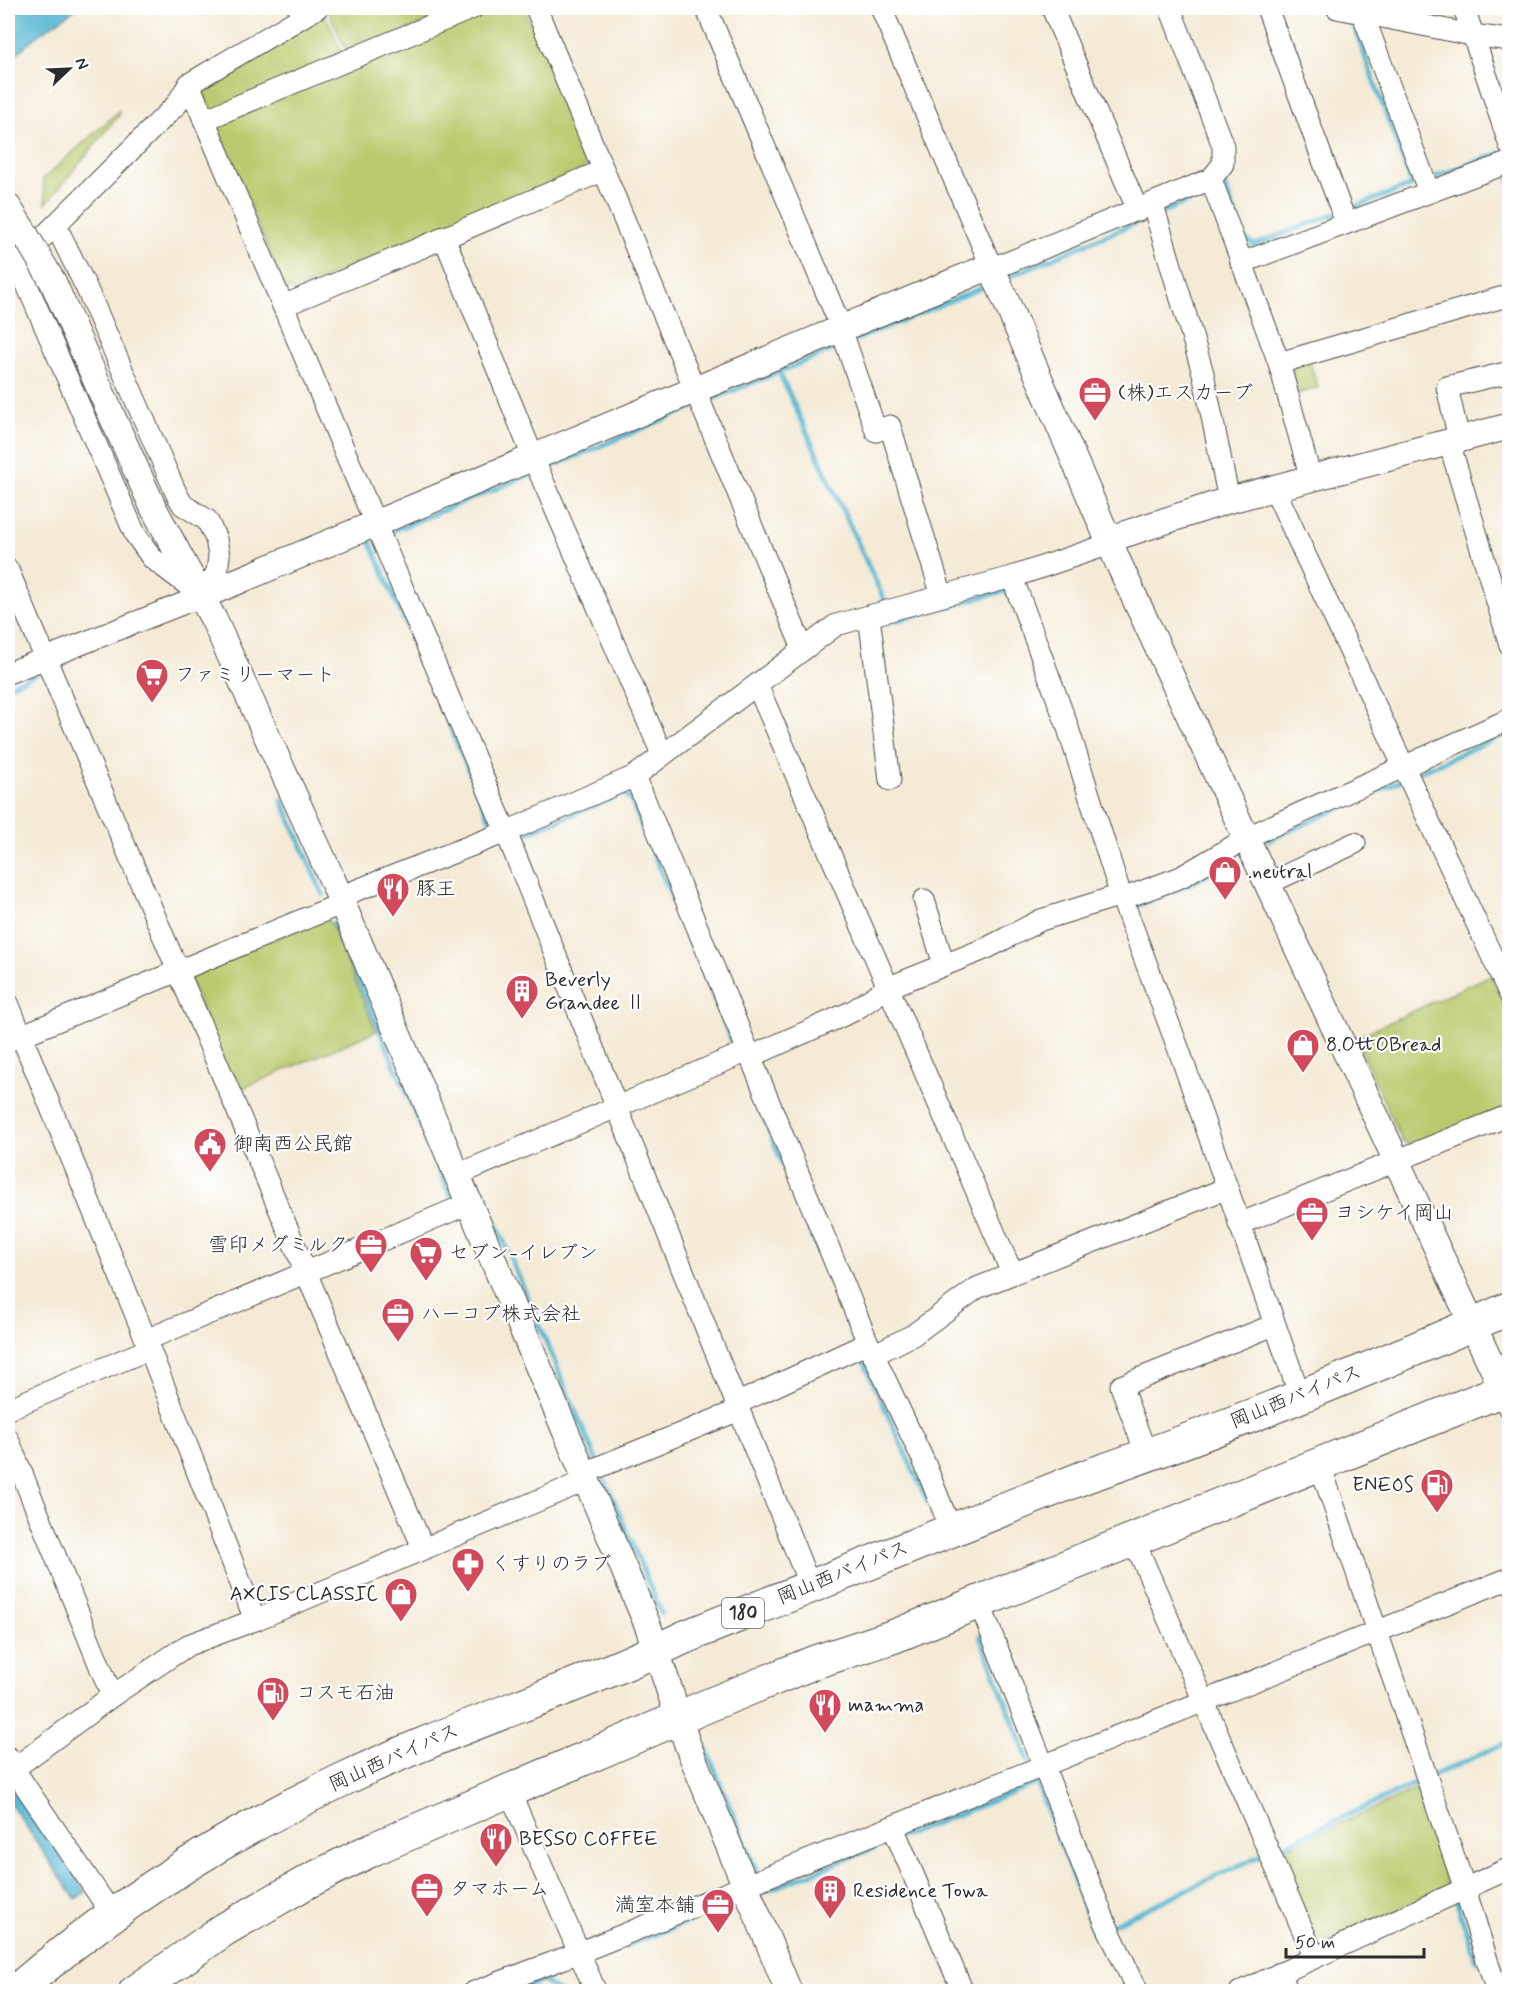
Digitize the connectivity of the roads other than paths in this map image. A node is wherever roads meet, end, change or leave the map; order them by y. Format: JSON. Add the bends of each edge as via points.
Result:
{"nodes":[{"id":1,"x":317,"y":8,"type":"edge"},
{"id":2,"x":473,"y":8,"type":"edge"},
{"id":3,"x":536,"y":8,"type":"edge"},
{"id":4,"x":706,"y":8,"type":"edge"},
{"id":5,"x":881,"y":8,"type":"edge"},
{"id":6,"x":1052,"y":8,"type":"edge"},
{"id":7,"x":1170,"y":8,"type":"edge"},
{"id":8,"x":1267,"y":8,"type":"edge"},
{"id":9,"x":1348,"y":10,"type":"edge"},
{"id":10,"x":1469,"y":23,"type":"edge"},
{"id":11,"x":1509,"y":40,"type":"edge"},
{"id":12,"x":189,"y":84,"type":"junction"},
{"id":13,"x":204,"y":120,"type":"junction"},
{"id":14,"x":1509,"y":146,"type":"edge"},
{"id":15,"x":1509,"y":162,"type":"edge"},
{"id":16,"x":602,"y":171,"type":"junction"},
{"id":17,"x":1214,"y":186,"type":"junction"},
{"id":18,"x":1429,"y":192,"type":"junction"},
{"id":19,"x":8,"y":207,"type":"edge"},
{"id":20,"x":1151,"y":212,"type":"junction"},
{"id":21,"x":1343,"y":215,"type":"junction"},
{"id":22,"x":56,"y":226,"type":"junction"},
{"id":23,"x":444,"y":237,"type":"junction"},
{"id":24,"x":1241,"y":263,"type":"junction"},
{"id":25,"x":12,"y":267,"type":"edge"},
{"id":26,"x":995,"y":277,"type":"junction"},
{"id":27,"x":1509,"y":295,"type":"edge"},
{"id":28,"x":283,"y":306,"type":"junction"},
{"id":29,"x":844,"y":338,"type":"junction"},
{"id":30,"x":1279,"y":363,"type":"junction"},
{"id":31,"x":1509,"y":372,"type":"edge"},
{"id":32,"x":699,"y":399,"type":"junction"},
{"id":33,"x":1509,"y":426,"type":"edge"},
{"id":34,"x":1454,"y":441,"type":"junction"},
{"id":35,"x":537,"y":466,"type":"junction"},
{"id":36,"x":1311,"y":479,"type":"junction"},
{"id":37,"x":1274,"y":488,"type":"junction"},
{"id":38,"x":1229,"y":500,"type":"junction"},
{"id":39,"x":375,"y":522,"type":"junction"},
{"id":40,"x":1109,"y":541,"type":"junction"},
{"id":41,"x":8,"y":570,"type":"edge"},
{"id":42,"x":1012,"y":577,"type":"junction"},
{"id":43,"x":202,"y":596,"type":"junction"},
{"id":44,"x":942,"y":596,"type":"junction"},
{"id":45,"x":882,"y":613,"type":"junction"},
{"id":46,"x":1509,"y":645,"type":"edge"},
{"id":47,"x":803,"y":649,"type":"junction"},
{"id":48,"x":44,"y":658,"type":"junction"},
{"id":49,"x":8,"y":672,"type":"edge"},
{"id":50,"x":757,"y":685,"type":"junction"},
{"id":51,"x":1509,"y":719,"type":"edge"},
{"id":52,"x":662,"y":754,"type":"junction"},
{"id":53,"x":1406,"y":774,"type":"junction"},
{"id":54,"x":635,"y":776,"type":"junction"},
{"id":55,"x":890,"y":780,"type":"dead end"},
{"id":56,"x":506,"y":832,"type":"junction"},
{"id":57,"x":1245,"y":839,"type":"junction"},
{"id":58,"x":1355,"y":843,"type":"dead end"},
{"id":59,"x":1267,"y":884,"type":"junction"},
{"id":60,"x":924,"y":900,"type":"dead end"},
{"id":61,"x":341,"y":901,"type":"junction"},
{"id":62,"x":1120,"y":901,"type":"junction"},
{"id":63,"x":944,"y":965,"type":"junction"},
{"id":64,"x":177,"y":969,"type":"junction"},
{"id":65,"x":887,"y":988,"type":"junction"},
{"id":66,"x":1509,"y":995,"type":"edge"},
{"id":67,"x":8,"y":1003,"type":"edge"},
{"id":68,"x":14,"y":1038,"type":"edge"},
{"id":69,"x":743,"y":1054,"type":"junction"},
{"id":70,"x":618,"y":1106,"type":"junction"},
{"id":71,"x":1509,"y":1115,"type":"edge"},
{"id":72,"x":1397,"y":1161,"type":"junction"},
{"id":73,"x":457,"y":1175,"type":"junction"},
{"id":74,"x":1222,"y":1190,"type":"junction"},
{"id":75,"x":470,"y":1203,"type":"junction"},
{"id":76,"x":1239,"y":1224,"type":"junction"},
{"id":77,"x":304,"y":1272,"type":"junction"},
{"id":78,"x":1012,"y":1273,"type":"junction"},
{"id":79,"x":1509,"y":1308,"type":"edge"},
{"id":80,"x":1472,"y":1324,"type":"junction"},
{"id":81,"x":1268,"y":1327,"type":"junction"},
{"id":82,"x":148,"y":1344,"type":"junction"},
{"id":83,"x":864,"y":1348,"type":"junction"},
{"id":84,"x":1507,"y":1394,"type":"edge"},
{"id":85,"x":1300,"y":1396,"type":"junction"},
{"id":86,"x":9,"y":1405,"type":"edge"},
{"id":87,"x":738,"y":1407,"type":"junction"},
{"id":88,"x":8,"y":1439,"type":"edge"},
{"id":89,"x":1147,"y":1455,"type":"junction"},
{"id":90,"x":1320,"y":1465,"type":"junction"},
{"id":91,"x":592,"y":1472,"type":"junction"},
{"id":92,"x":951,"y":1530,"type":"junction"},
{"id":93,"x":1134,"y":1540,"type":"junction"},
{"id":94,"x":423,"y":1548,"type":"junction"},
{"id":95,"x":1509,"y":1578,"type":"edge"},
{"id":96,"x":810,"y":1586,"type":"junction"},
{"id":97,"x":979,"y":1602,"type":"junction"},
{"id":98,"x":255,"y":1620,"type":"junction"},
{"id":99,"x":1373,"y":1634,"type":"junction"},
{"id":100,"x":656,"y":1651,"type":"junction"},
{"id":101,"x":111,"y":1696,"type":"junction"},
{"id":102,"x":1204,"y":1703,"type":"junction"},
{"id":103,"x":679,"y":1719,"type":"junction"},
{"id":104,"x":9,"y":1768,"type":"edge"},
{"id":105,"x":1037,"y":1770,"type":"junction"},
{"id":106,"x":509,"y":1790,"type":"junction"},
{"id":107,"x":896,"y":1834,"type":"junction"},
{"id":108,"x":1509,"y":1868,"type":"edge"},
{"id":109,"x":753,"y":1888,"type":"junction"},
{"id":110,"x":1459,"y":1892,"type":"junction"},
{"id":111,"x":112,"y":1914,"type":"junction"},
{"id":112,"x":1314,"y":1956,"type":"junction"},
{"id":113,"x":581,"y":1961,"type":"junction"},
{"id":114,"x":1284,"y":1982,"type":"edge"},
{"id":115,"x":151,"y":1987,"type":"edge"},
{"id":116,"x":15,"y":1992,"type":"edge"},
{"id":117,"x":474,"y":1992,"type":"edge"},
{"id":118,"x":596,"y":1992,"type":"edge"},
{"id":119,"x":789,"y":1992,"type":"edge"},
{"id":120,"x":963,"y":1992,"type":"edge"},
{"id":121,"x":1138,"y":1992,"type":"edge"},
{"id":122,"x":1240,"y":1992,"type":"edge"},
{"id":123,"x":1497,"y":1992,"type":"edge"}],
"edges":[{"from":1,"to":12,"type":"street"},
{"from":2,"to":13,"type":"street"},
{"from":3,"to":16,"type":"street"},
{"from":4,"to":29,"type":"street"},
{"from":5,"to":26,"type":"street"},
{"from":6,"to":20,"type":"street"},
{"from":7,"to":17,"type":"street","via":[[1223,146],[1223,164]]},
{"from":8,"to":21,"type":"street"},
{"from":9,"to":10,"type":"street"},
{"from":9,"to":18,"type":"street"},
{"from":10,"to":11,"type":"street"},
{"from":10,"to":14,"type":"street"},
{"from":12,"to":13,"type":"street"},
{"from":12,"to":22,"type":"street","via":[[177,104]]},
{"from":13,"to":28,"type":"street"},
{"from":15,"to":18,"type":"street"},
{"from":16,"to":23,"type":"street"},
{"from":16,"to":32,"type":"street"},
{"from":17,"to":20,"type":"street"},
{"from":17,"to":24,"type":"street"},
{"from":18,"to":21,"type":"street"},
{"from":19,"to":43,"type":"street","bridge":true,"via":[[53,282],[153,507]]},
{"from":20,"to":26,"type":"street","via":[[1007,263]]},
{"from":20,"to":38,"type":"street","via":[[1203,373]]},
{"from":21,"to":24,"type":"street"},
{"from":22,"to":25,"type":"street"},
{"from":22,"to":43,"type":"street","via":[[177,495],[183,505],[207,520],[216,539],[217,572]]},
{"from":23,"to":28,"type":"street"},
{"from":23,"to":35,"type":"street"},
{"from":24,"to":30,"type":"street"},
{"from":25,"to":43,"type":"street","via":[[135,534],[152,558]]},
{"from":26,"to":29,"type":"street"},
{"from":26,"to":40,"type":"street"},
{"from":27,"to":30,"type":"street"},
{"from":28,"to":39,"type":"street"},
{"from":29,"to":32,"type":"street"},
{"from":29,"to":44,"type":"street","via":[[876,430],[890,426]]},
{"from":30,"to":36,"type":"street"},
{"from":31,"to":34,"type":"street","via":[[1447,387]]},
{"from":32,"to":35,"type":"street"},
{"from":32,"to":47,"type":"street"},
{"from":33,"to":34,"type":"street"},
{"from":34,"to":36,"type":"street"},
{"from":34,"to":46,"type":"street"},
{"from":35,"to":39,"type":"street"},
{"from":35,"to":52,"type":"street"},
{"from":36,"to":37,"type":"street"},
{"from":37,"to":38,"type":"street"},
{"from":37,"to":53,"type":"street"},
{"from":38,"to":40,"type":"street"},
{"from":39,"to":43,"type":"street"},
{"from":39,"to":56,"type":"street"},
{"from":40,"to":42,"type":"street"},
{"from":40,"to":57,"type":"street"},
{"from":41,"to":48,"type":"street"},
{"from":42,"to":44,"type":"street"},
{"from":42,"to":62,"type":"street","via":[[1067,725]]},
{"from":43,"to":48,"type":"street"},
{"from":43,"to":61,"type":"street"},
{"from":44,"to":45,"type":"street"},
{"from":45,"to":47,"type":"street","via":[[836,625]]},
{"from":45,"to":55,"type":"street"},
{"from":47,"to":50,"type":"street"},
{"from":48,"to":49,"type":"street"},
{"from":48,"to":64,"type":"street"},
{"from":50,"to":52,"type":"street"},
{"from":50,"to":65,"type":"street"},
{"from":51,"to":53,"type":"street"},
{"from":52,"to":54,"type":"street"},
{"from":53,"to":57,"type":"street"},
{"from":53,"to":66,"type":"street"},
{"from":54,"to":56,"type":"street"},
{"from":54,"to":69,"type":"street"},
{"from":56,"to":61,"type":"street","via":[[352,892]]},
{"from":56,"to":70,"type":"street"},
{"from":57,"to":59,"type":"street"},
{"from":57,"to":62,"type":"street","via":[[1181,877]]},
{"from":58,"to":59,"type":"street"},
{"from":59,"to":72,"type":"street"},
{"from":60,"to":63,"type":"street"},
{"from":61,"to":64,"type":"street"},
{"from":61,"to":73,"type":"street"},
{"from":62,"to":63,"type":"street","via":[[1041,920]]},
{"from":62,"to":74,"type":"street","via":[[1180,1053]]},
{"from":63,"to":65,"type":"street"},
{"from":64,"to":68,"type":"street"},
{"from":64,"to":77,"type":"street"},
{"from":65,"to":69,"type":"street","via":[[853,1011]]},
{"from":65,"to":78,"type":"street"},
{"from":67,"to":68,"type":"street"},
{"from":68,"to":82,"type":"street"},
{"from":69,"to":70,"type":"street"},
{"from":69,"to":83,"type":"street"},
{"from":70,"to":73,"type":"street"},
{"from":70,"to":87,"type":"street"},
{"from":71,"to":72,"type":"street"},
{"from":72,"to":76,"type":"street"},
{"from":72,"to":80,"type":"street"},
{"from":73,"to":75,"type":"street"},
{"from":74,"to":76,"type":"street"},
{"from":74,"to":78,"type":"street"},
{"from":75,"to":77,"type":"street"},
{"from":75,"to":91,"type":"street"},
{"from":76,"to":81,"type":"street"},
{"from":77,"to":82,"type":"street"},
{"from":77,"to":94,"type":"street"},
{"from":78,"to":83,"type":"street","via":[[977,1288],[913,1335]]},
{"from":79,"to":80,"type":"highway","name":"岡山西バイパス","number":"180"},
{"from":80,"to":84,"type":"street"},
{"from":80,"to":85,"type":"highway","name":"岡山西バイパス","number":"180"},
{"from":81,"to":85,"type":"street"},
{"from":81,"to":89,"type":"street","via":[[1121,1386]]},
{"from":82,"to":86,"type":"street"},
{"from":82,"to":98,"type":"street"},
{"from":83,"to":87,"type":"street"},
{"from":83,"to":92,"type":"street","via":[[925,1464]]},
{"from":84,"to":90,"type":"highway"},
{"from":85,"to":89,"type":"highway","name":"岡山西バイパス","number":"180"},
{"from":87,"to":91,"type":"street"},
{"from":87,"to":96,"type":"street"},
{"from":88,"to":101,"type":"street"},
{"from":89,"to":92,"type":"highway","name":"岡山西バイパス","number":"180"},
{"from":90,"to":93,"type":"highway"},
{"from":90,"to":99,"type":"street"},
{"from":91,"to":94,"type":"street"},
{"from":91,"to":100,"type":"street"},
{"from":92,"to":96,"type":"highway","name":"岡山西バイパス","number":"180"},
{"from":93,"to":97,"type":"highway"},
{"from":93,"to":102,"type":"street"},
{"from":94,"to":98,"type":"street"},
{"from":95,"to":99,"type":"street"},
{"from":96,"to":100,"type":"highway","name":"岡山西バイパス","number":"180"},
{"from":97,"to":103,"type":"highway","via":[[895,1636],[815,1662]]},
{"from":97,"to":105,"type":"street"},
{"from":98,"to":101,"type":"street","via":[[188,1645]]},
{"from":99,"to":102,"type":"street"},
{"from":99,"to":110,"type":"street","via":[[1427,1777]]},
{"from":100,"to":103,"type":"street"},
{"from":100,"to":111,"type":"highway","name":"岡山西バイパス","number":"180","via":[[343,1779],[187,1863]]},
{"from":101,"to":104,"type":"street"},
{"from":102,"to":105,"type":"street"},
{"from":102,"to":112,"type":"street"},
{"from":103,"to":106,"type":"highway"},
{"from":103,"to":109,"type":"street"},
{"from":104,"to":111,"type":"street"},
{"from":105,"to":107,"type":"street"},
{"from":105,"to":121,"type":"street"},
{"from":106,"to":113,"type":"street"},
{"from":106,"to":115,"type":"highway","via":[[307,1882],[225,1929]]},
{"from":107,"to":109,"type":"street"},
{"from":107,"to":120,"type":"street"},
{"from":108,"to":110,"type":"street"},
{"from":109,"to":113,"type":"street"},
{"from":109,"to":119,"type":"street"},
{"from":110,"to":112,"type":"street"},
{"from":110,"to":123,"type":"street"},
{"from":111,"to":116,"type":"highway","name":"岡山西バイパス","number":"180"},
{"from":112,"to":114,"type":"street"},
{"from":113,"to":117,"type":"street"},
{"from":113,"to":118,"type":"street"},
{"from":114,"to":122,"type":"street"}]}
